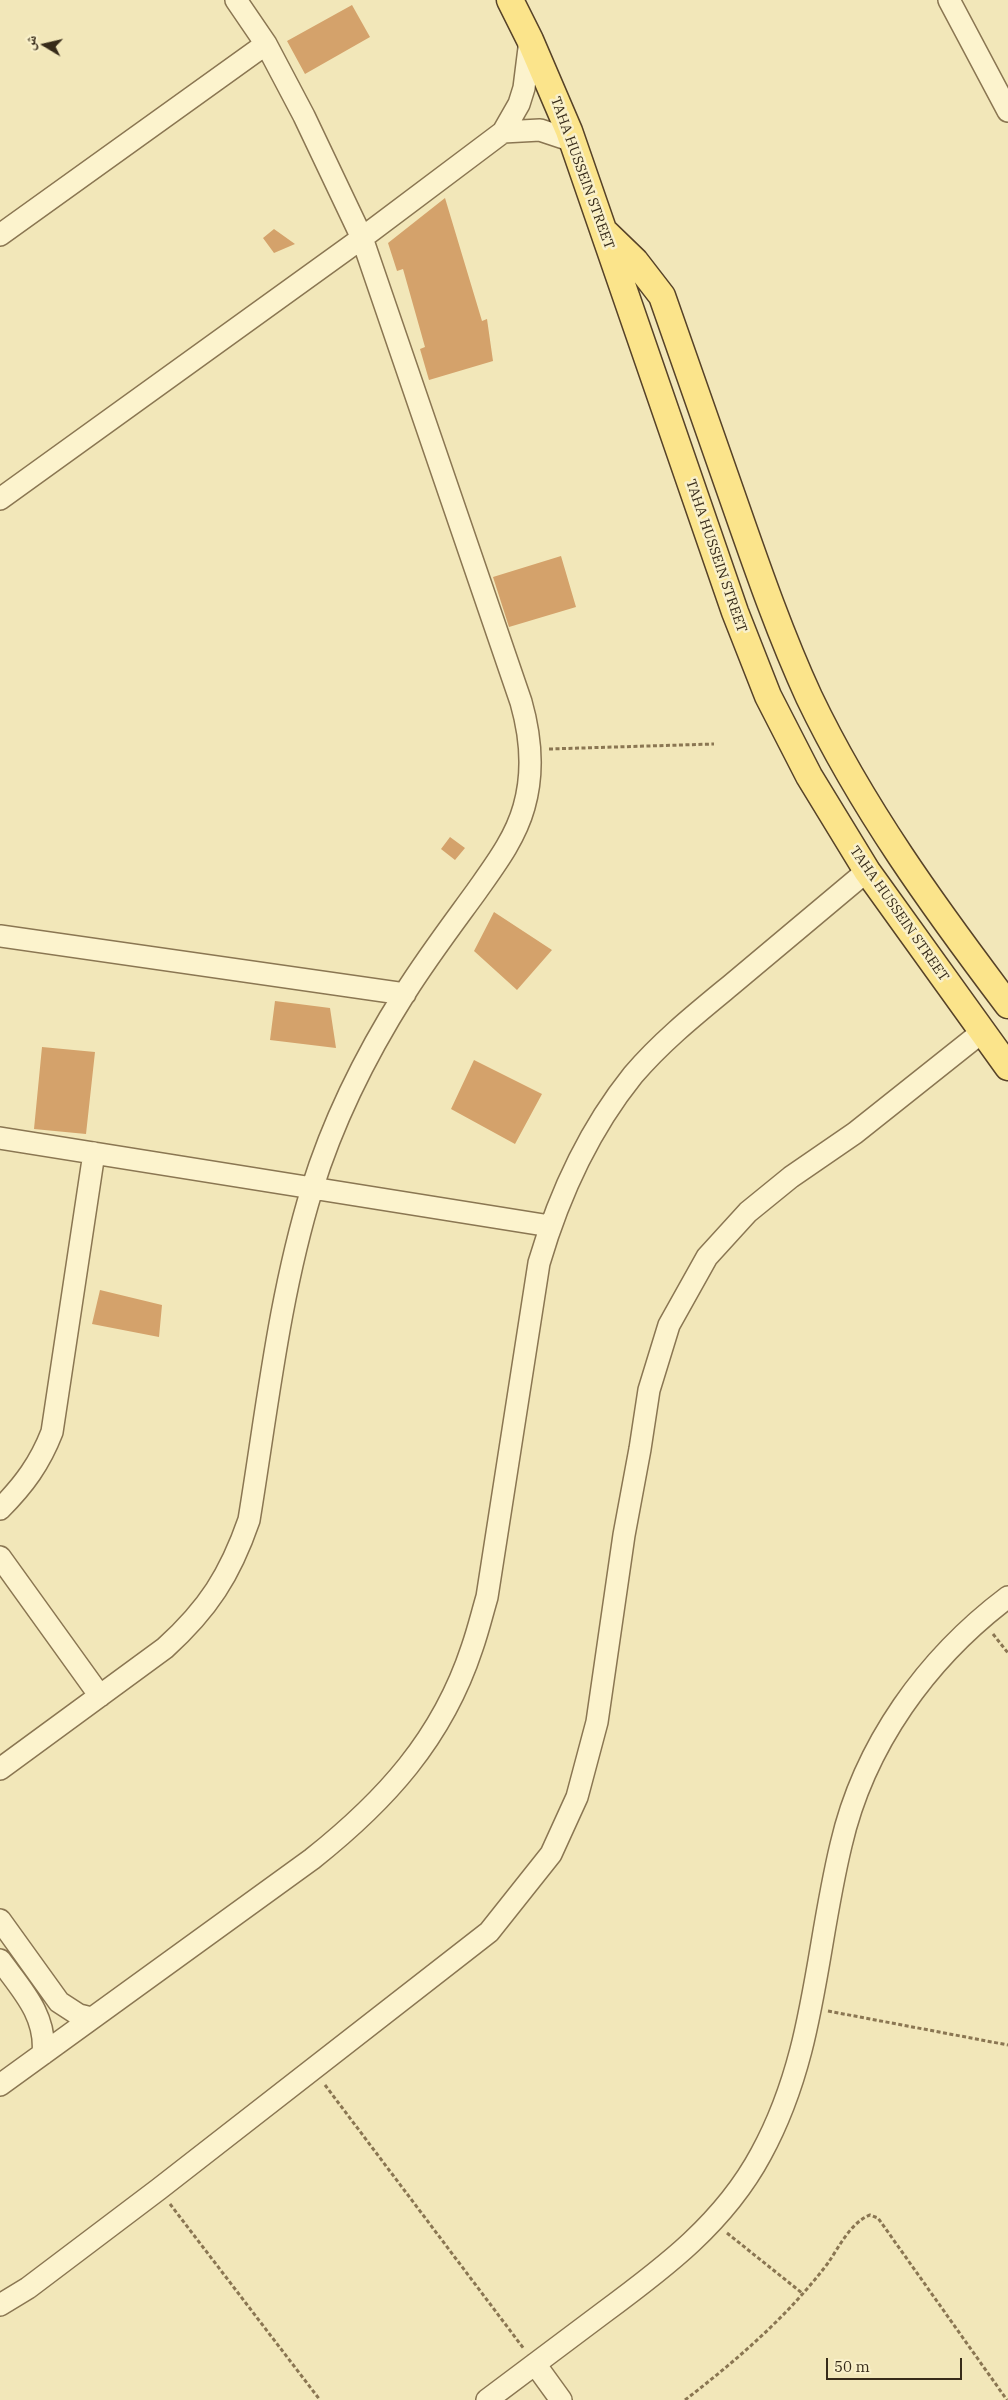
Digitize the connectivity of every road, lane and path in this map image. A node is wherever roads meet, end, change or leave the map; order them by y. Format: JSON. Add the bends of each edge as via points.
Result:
{"nodes":[{"id":1,"x":236,"y":0,"type":"edge"},
{"id":2,"x":510,"y":0,"type":"edge"},
{"id":3,"x":949,"y":0,"type":"edge"},
{"id":4,"x":530,"y":40,"type":"junction"},
{"id":5,"x":266,"y":44,"type":"junction"},
{"id":6,"x":1008,"y":111,"type":"edge"},
{"id":7,"x":503,"y":132,"type":"junction"},
{"id":8,"x":573,"y":141,"type":"junction"},
{"id":9,"x":603,"y":230,"type":"junction"},
{"id":10,"x":0,"y":235,"type":"edge"},
{"id":11,"x":362,"y":238,"type":"junction"},
{"id":12,"x":0,"y":499,"type":"edge"},
{"id":13,"x":714,"y":744,"type":"dead end"},
{"id":14,"x":530,"y":749,"type":"junction"},
{"id":15,"x":868,"y":871,"type":"junction"},
{"id":16,"x":0,"y":936,"type":"edge"},
{"id":17,"x":405,"y":994,"type":"junction"},
{"id":18,"x":1008,"y":1005,"type":"edge"},
{"id":19,"x":982,"y":1032,"type":"junction"},
{"id":20,"x":1008,"y":1067,"type":"edge"},
{"id":21,"x":0,"y":1138,"type":"edge"},
{"id":22,"x":94,"y":1153,"type":"junction"},
{"id":23,"x":312,"y":1188,"type":"junction"},
{"id":24,"x":550,"y":1226,"type":"junction"},
{"id":25,"x":0,"y":1508,"type":"edge"},
{"id":26,"x":0,"y":1557,"type":"edge"},
{"id":27,"x":1008,"y":1596,"type":"edge"},
{"id":28,"x":100,"y":1696,"type":"junction"},
{"id":29,"x":0,"y":1769,"type":"edge"},
{"id":30,"x":0,"y":1920,"type":"edge"},
{"id":31,"x":0,"y":1960,"type":"edge"},
{"id":32,"x":810,"y":2008,"type":"junction"},
{"id":33,"x":91,"y":2018,"type":"junction"},
{"id":34,"x":1008,"y":2045,"type":"edge"},
{"id":35,"x":43,"y":2054,"type":"junction"},
{"id":36,"x":314,"y":2070,"type":"junction"},
{"id":37,"x":0,"y":2084,"type":"edge"},
{"id":38,"x":159,"y":2189,"type":"junction"},
{"id":39,"x":713,"y":2222,"type":"junction"},
{"id":40,"x":802,"y":2293,"type":"junction"},
{"id":41,"x":0,"y":2305,"type":"edge"},
{"id":42,"x":535,"y":2364,"type":"junction"},
{"id":43,"x":320,"y":2400,"type":"edge"},
{"id":44,"x":487,"y":2400,"type":"edge"},
{"id":45,"x":561,"y":2400,"type":"edge"},
{"id":46,"x":685,"y":2400,"type":"edge"},
{"id":47,"x":1007,"y":2400,"type":"edge"}],
"edges":[{"from":1,"to":5,"type":"street"},
{"from":2,"to":4,"type":"main road","name":"TAHA HUSSEIN STREET"},
{"from":3,"to":6,"type":"street"},
{"from":4,"to":7,"type":"street","via":[[524,88]]},
{"from":4,"to":8,"type":"main road","name":"TAHA HUSSEIN STREET"},
{"from":5,"to":10,"type":"street"},
{"from":5,"to":11,"type":"street"},
{"from":7,"to":8,"type":"street","via":[[540,130]]},
{"from":7,"to":11,"type":"street"},
{"from":8,"to":9,"type":"main road","name":"TAHA HUSSEIN STREET"},
{"from":9,"to":15,"type":"main road","name":"TAHA HUSSEIN STREET","via":[[751,654],[809,776]]},
{"from":9,"to":18,"type":"main road","via":[[662,296],[764,587],[809,697],[896,852]]},
{"from":11,"to":12,"type":"street"},
{"from":11,"to":14,"type":"street","via":[[521,702]]},
{"from":13,"to":14,"type":"path"},
{"from":14,"to":17,"type":"street","via":[[530,779],[514,834]]},
{"from":15,"to":19,"type":"main road","name":"TAHA HUSSEIN STREET"},
{"from":15,"to":24,"type":"street","via":[[674,1033],[634,1075],[600,1121],[576,1164]]},
{"from":16,"to":17,"type":"street"},
{"from":17,"to":23,"type":"street","via":[[365,1064]]},
{"from":19,"to":20,"type":"main road","name":"TAHA HUSSEIN STREET"},
{"from":19,"to":36,"type":"street","via":[[855,1133],[791,1177],[748,1212],[707,1257],[669,1325],[649,1390],[624,1535],[598,1722],[577,1797],[551,1854],[489,1932]]},
{"from":21,"to":22,"type":"street"},
{"from":22,"to":23,"type":"street"},
{"from":22,"to":25,"type":"street","via":[[52,1432],[35,1470]]},
{"from":23,"to":24,"type":"street"},
{"from":23,"to":28,"type":"street","via":[[293,1258],[249,1520],[239,1550],[226,1578],[188,1627]]},
{"from":24,"to":33,"type":"street","via":[[539,1263],[487,1597],[472,1648],[451,1698],[424,1744],[392,1787],[354,1826]]},
{"from":26,"to":28,"type":"street"},
{"from":27,"to":32,"type":"street","via":[[980,1617],[943,1653],[891,1723],[871,1762],[841,1844]]},
{"from":28,"to":29,"type":"street"},
{"from":30,"to":33,"type":"street","via":[[59,2002],[79,2015]]},
{"from":31,"to":35,"type":"street","via":[[39,2017]]},
{"from":32,"to":34,"type":"path"},
{"from":32,"to":39,"type":"street","via":[[803,2047],[778,2122],[749,2174]]},
{"from":33,"to":35,"type":"street"},
{"from":35,"to":37,"type":"street"},
{"from":36,"to":38,"type":"street"},
{"from":36,"to":42,"type":"path"},
{"from":38,"to":41,"type":"street","via":[[28,2288]]},
{"from":38,"to":43,"type":"path"},
{"from":39,"to":40,"type":"path"},
{"from":39,"to":42,"type":"street","via":[[669,2264]]},
{"from":40,"to":46,"type":"path","via":[[769,2330]]},
{"from":40,"to":47,"type":"path","via":[[860,2219],[870,2215],[878,2218]]},
{"from":42,"to":44,"type":"street"},
{"from":42,"to":45,"type":"street"}]}
